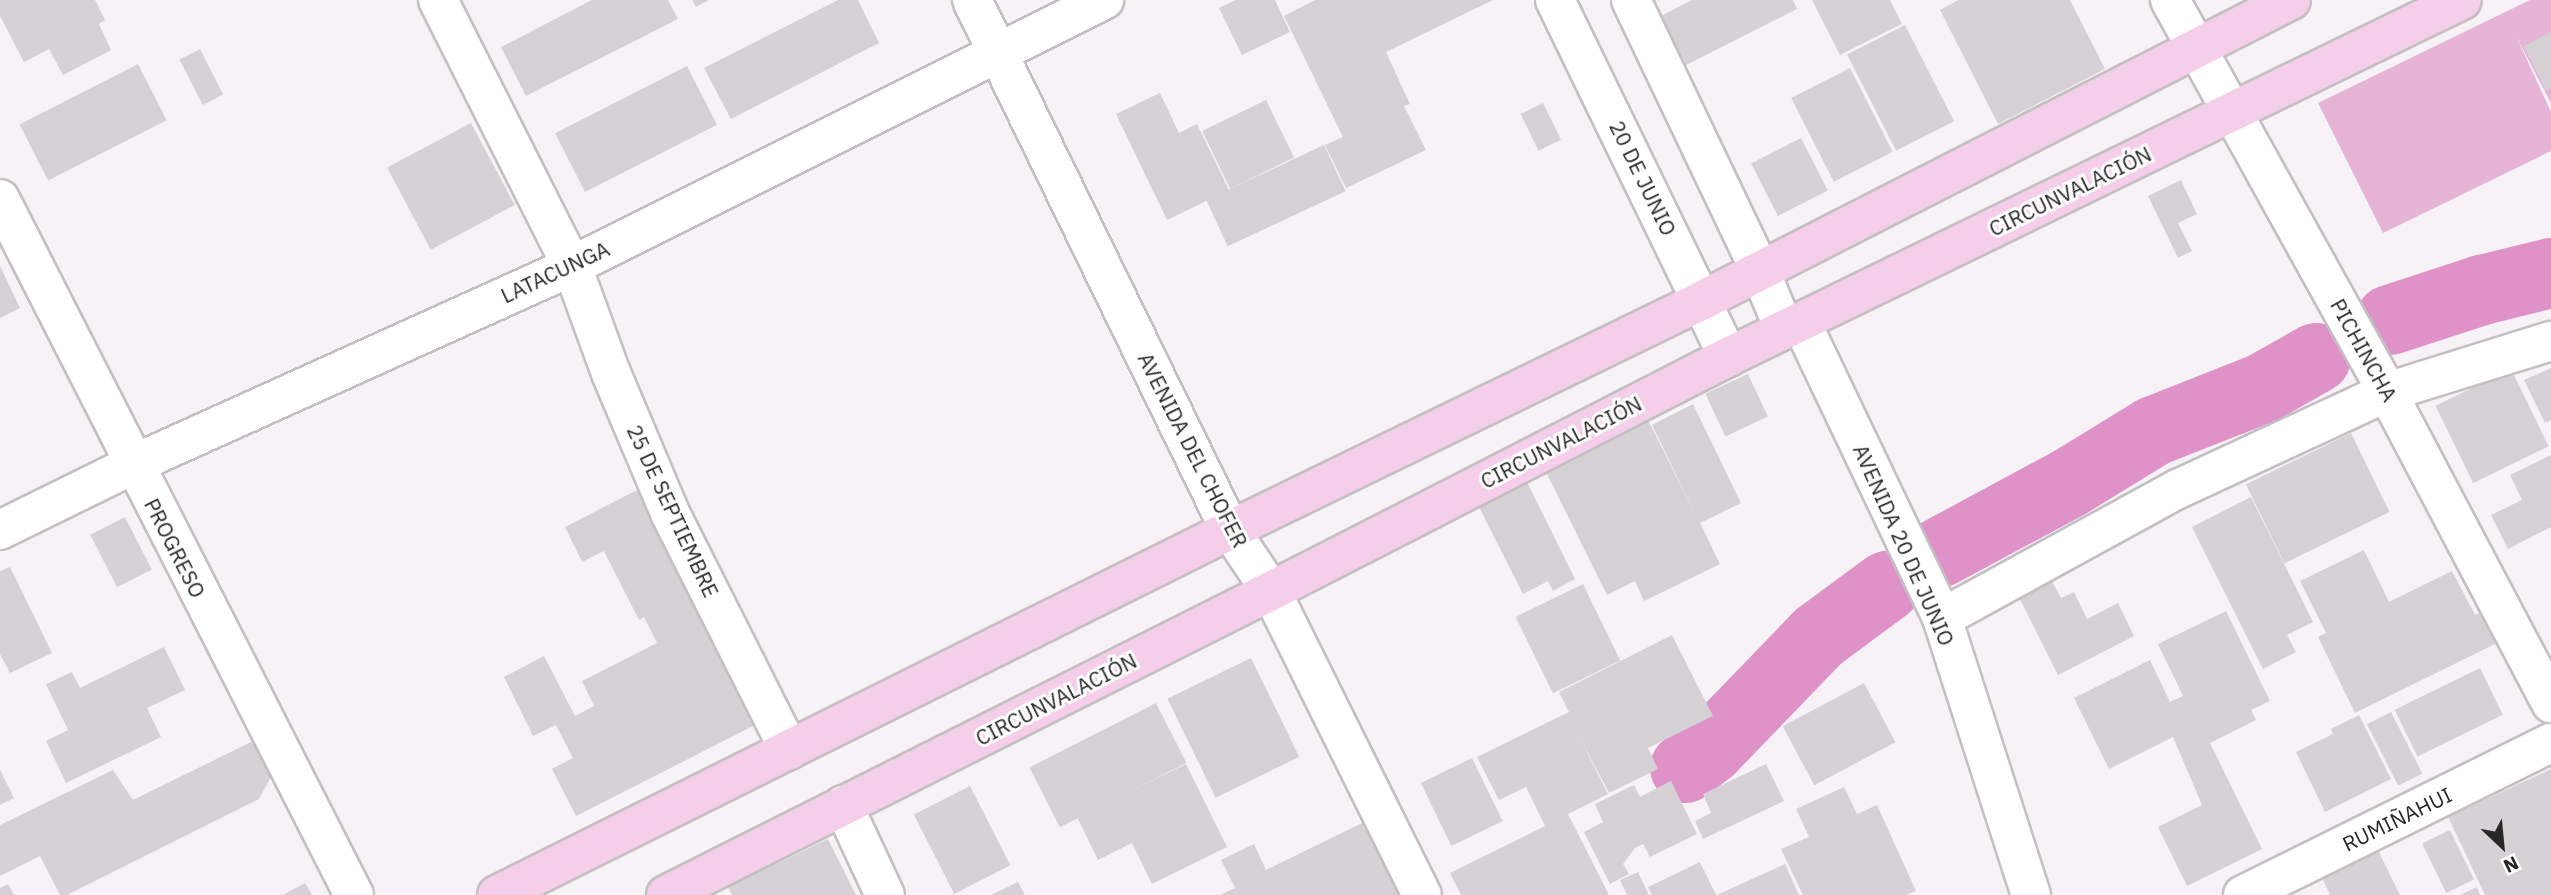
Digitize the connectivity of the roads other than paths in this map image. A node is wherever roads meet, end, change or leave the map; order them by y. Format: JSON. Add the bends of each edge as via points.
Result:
{"nodes":[{"id":1,"x":439,"y":0,"type":"edge"},
{"id":2,"x":972,"y":0,"type":"edge"},
{"id":3,"x":1104,"y":0,"type":"edge"},
{"id":4,"x":1555,"y":0,"type":"edge"},
{"id":5,"x":1631,"y":0,"type":"edge"},
{"id":6,"x":2170,"y":0,"type":"edge"},
{"id":7,"x":2291,"y":0,"type":"edge"},
{"id":8,"x":2462,"y":0,"type":"edge"},
{"id":9,"x":2195,"y":48,"type":"junction"},
{"id":10,"x":999,"y":54,"type":"junction"},
{"id":11,"x":2231,"y":112,"type":"junction"},
{"id":12,"x":0,"y":199,"type":"edge"},
{"id":13,"x":572,"y":266,"type":"junction"},
{"id":14,"x":1760,"y":271,"type":"junction"},
{"id":15,"x":1703,"y":300,"type":"junction"},
{"id":16,"x":1792,"y":325,"type":"junction"},
{"id":17,"x":2551,"y":341,"type":"edge"},
{"id":18,"x":1728,"y":356,"type":"junction"},
{"id":19,"x":2387,"y":392,"type":"junction"},
{"id":20,"x":132,"y":465,"type":"junction"},
{"id":21,"x":0,"y":530,"type":"edge"},
{"id":22,"x":1230,"y":530,"type":"junction"},
{"id":23,"x":1271,"y":591,"type":"junction"},
{"id":24,"x":1942,"y":618,"type":"junction"},
{"id":25,"x":2551,"y":703,"type":"edge"},
{"id":26,"x":2551,"y":743,"type":"edge"},
{"id":27,"x":789,"y":750,"type":"junction"},
{"id":28,"x":843,"y":805,"type":"junction"},
{"id":29,"x":354,"y":895,"type":"edge"},
{"id":30,"x":497,"y":895,"type":"edge"},
{"id":31,"x":666,"y":895,"type":"edge"},
{"id":32,"x":886,"y":895,"type":"edge"},
{"id":33,"x":1422,"y":895,"type":"edge"},
{"id":34,"x":2031,"y":895,"type":"edge"},
{"id":35,"x":2243,"y":895,"type":"edge"}],
"edges":[{"from":1,"to":13,"type":"street","name":"25 DE SEPTIEMBRE"},
{"from":2,"to":10,"type":"street","name":"AVENIDA DEL CHOFER"},
{"from":3,"to":10,"type":"street","name":"LATACUNGA"},
{"from":4,"to":15,"type":"street","name":"20 DE JUNIO"},
{"from":5,"to":14,"type":"street"},
{"from":6,"to":9,"type":"street","name":"PICHINCHA"},
{"from":7,"to":9,"type":"main road"},
{"from":8,"to":11,"type":"main road","name":"CIRCUNVALACIÓN"},
{"from":9,"to":11,"type":"street","name":"PICHINCHA"},
{"from":9,"to":14,"type":"main road"},
{"from":10,"to":13,"type":"street","name":"LATACUNGA"},
{"from":10,"to":22,"type":"street","name":"AVENIDA DEL CHOFER"},
{"from":11,"to":16,"type":"main road","name":"CIRCUNVALACIÓN"},
{"from":11,"to":19,"type":"street","name":"PICHINCHA"},
{"from":12,"to":20,"type":"street","name":"PROGRESO"},
{"from":13,"to":20,"type":"street","name":"LATACUNGA"},
{"from":13,"to":27,"type":"street","name":"25 DE SEPTIEMBRE","via":[[670,513]]},
{"from":14,"to":15,"type":"main road"},
{"from":14,"to":16,"type":"street"},
{"from":15,"to":18,"type":"street","name":"20 DE JUNIO"},
{"from":15,"to":22,"type":"main road"},
{"from":16,"to":18,"type":"main road","name":"CIRCUNVALACIÓN"},
{"from":16,"to":24,"type":"street","name":"AVENIDA 20 DE JUNIO"},
{"from":17,"to":19,"type":"street"},
{"from":18,"to":23,"type":"main road","name":"CIRCUNVALACIÓN"},
{"from":19,"to":24,"type":"street","via":[[2178,489]]},
{"from":19,"to":25,"type":"street","name":"PICHINCHA"},
{"from":20,"to":21,"type":"street","name":"LATACUNGA"},
{"from":20,"to":29,"type":"street","name":"PROGRESO"},
{"from":22,"to":23,"type":"street","name":"AVENIDA DEL CHOFER"},
{"from":22,"to":27,"type":"main road"},
{"from":23,"to":28,"type":"main road","name":"CIRCUNVALACIÓN"},
{"from":23,"to":33,"type":"street","name":"AVENIDA DEL CHOFER"},
{"from":24,"to":34,"type":"street","name":"AVENIDA 20 DE JUNIO"},
{"from":26,"to":35,"type":"street","name":"RUMIÑAHUI"},
{"from":27,"to":30,"type":"main road"},
{"from":28,"to":31,"type":"main road","name":"CIRCUNVALACIÓN"},
{"from":28,"to":32,"type":"street"}]}
